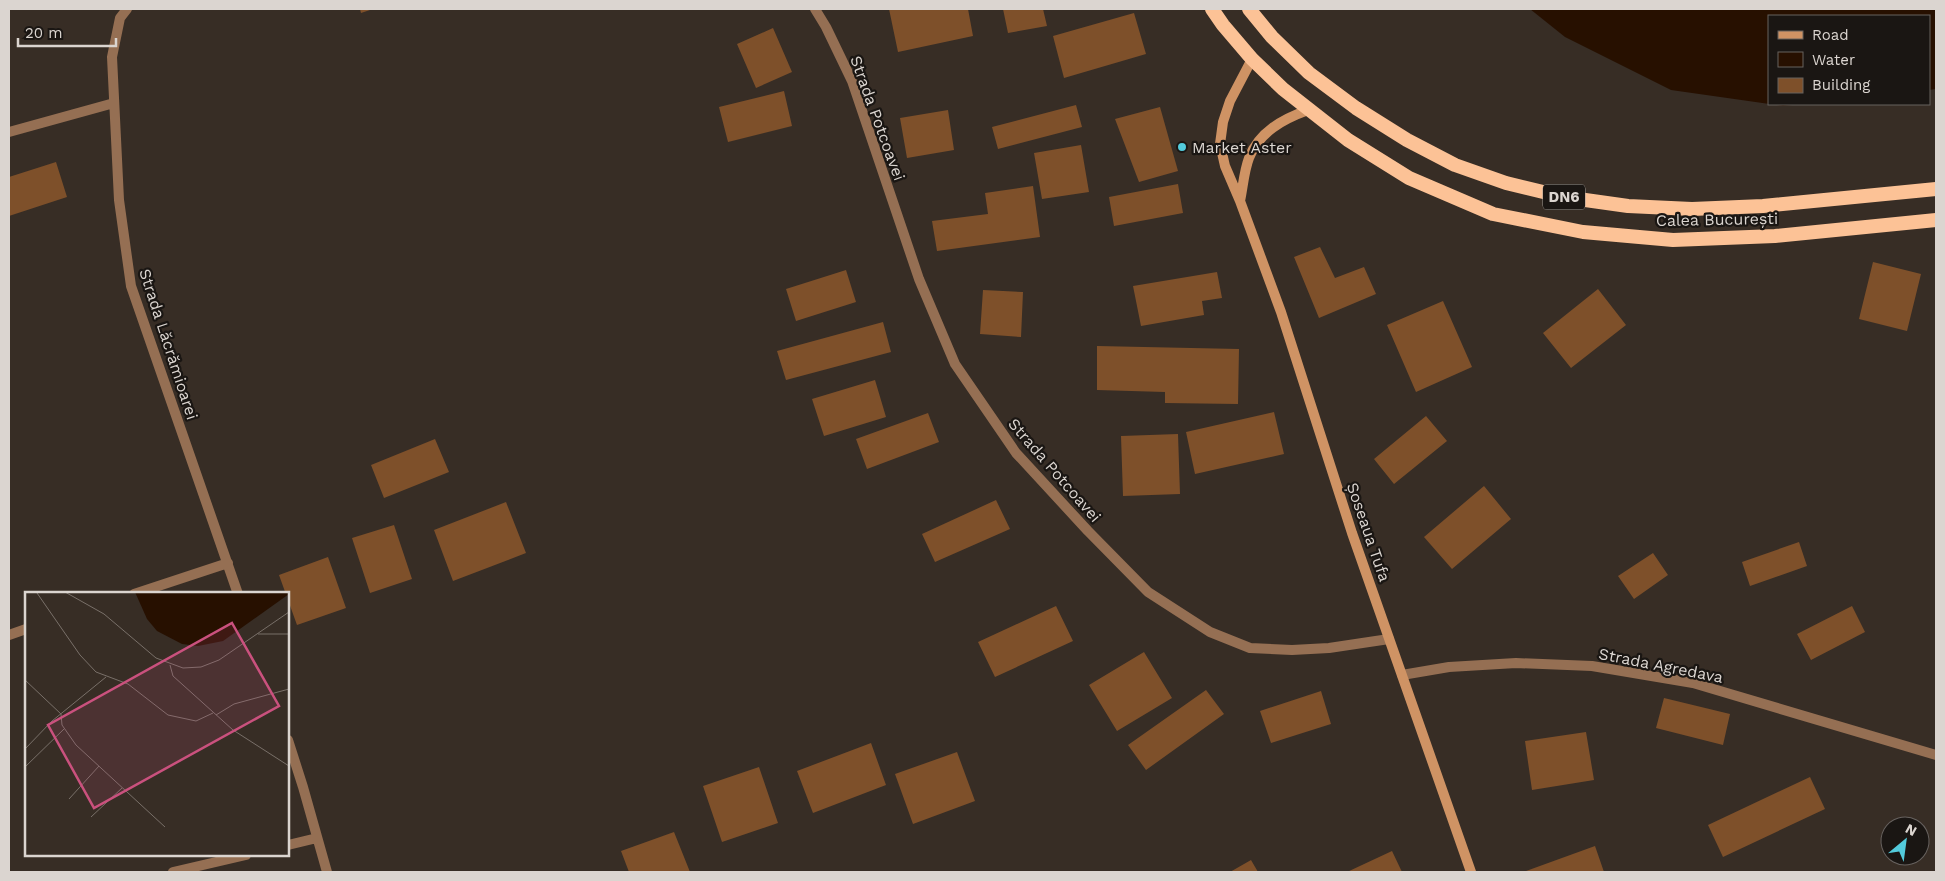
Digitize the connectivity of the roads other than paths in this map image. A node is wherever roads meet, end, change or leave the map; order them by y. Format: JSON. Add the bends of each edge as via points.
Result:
{"nodes":[{"id":1,"x":127,"y":9,"type":"edge"},
{"id":2,"x":815,"y":9,"type":"edge"},
{"id":3,"x":1212,"y":9,"type":"edge"},
{"id":4,"x":1249,"y":9,"type":"edge"},
{"id":5,"x":1252,"y":59,"type":"junction"},
{"id":6,"x":114,"y":103,"type":"junction"},
{"id":7,"x":1308,"y":110,"type":"junction"},
{"id":8,"x":9,"y":132,"type":"edge"},
{"id":9,"x":1936,"y":189,"type":"edge"},
{"id":10,"x":1240,"y":201,"type":"junction"},
{"id":11,"x":1936,"y":220,"type":"edge"},
{"id":12,"x":228,"y":563,"type":"junction"},
{"id":13,"x":140,"y":592,"type":"edge"},
{"id":14,"x":237,"y":592,"type":"edge"},
{"id":15,"x":25,"y":629,"type":"edge"},
{"id":16,"x":9,"y":634,"type":"edge"},
{"id":17,"x":1389,"y":639,"type":"junction"},
{"id":18,"x":1402,"y":675,"type":"junction"},
{"id":19,"x":289,"y":743,"type":"edge"},
{"id":20,"x":1936,"y":755,"type":"edge"},
{"id":21,"x":317,"y":838,"type":"junction"},
{"id":22,"x":289,"y":845,"type":"edge"},
{"id":23,"x":242,"y":856,"type":"edge"},
{"id":24,"x":173,"y":872,"type":"edge"},
{"id":25,"x":327,"y":872,"type":"edge"},
{"id":26,"x":1471,"y":872,"type":"edge"}],
"edges":[{"from":1,"to":6,"type":"street","name":"Strada Lăcrămioarei","via":[[120,18],[112,57]]},
{"from":2,"to":17,"type":"street","name":"Strada Potcoavei","via":[[852,81],[919,279],[955,364],[1016,453],[1148,592],[1210,632],[1250,648],[1292,650]]},
{"from":3,"to":5,"type":"highway","name":"Calea București","number":"DN6"},
{"from":4,"to":9,"type":"highway","name":"Calea București","number":"DN6","via":[[1309,73],[1356,108],[1455,165],[1506,182],[1573,198],[1628,206],[1692,209],[1763,206]]},
{"from":5,"to":7,"type":"highway","name":"Calea București","number":"DN6"},
{"from":5,"to":10,"type":"main road","name":"Șoseaua Tufa","via":[[1230,101],[1220,144],[1224,166]]},
{"from":6,"to":8,"type":"street"},
{"from":6,"to":12,"type":"street","name":"Strada Lăcrămioarei","via":[[119,200],[131,286]]},
{"from":7,"to":10,"type":"main road","via":[[1278,123],[1263,135],[1249,158]]},
{"from":7,"to":11,"type":"highway","name":"Calea București","number":"DN6","via":[[1348,140],[1409,178],[1493,214],[1583,232],[1682,240],[1775,236]]},
{"from":10,"to":17,"type":"main road","name":"Șoseaua Tufa","via":[[1281,312]]},
{"from":12,"to":13,"type":"street"},
{"from":12,"to":14,"type":"street","name":"Strada Lăcrămioarei"},
{"from":15,"to":16,"type":"street"},
{"from":17,"to":18,"type":"main road","name":"Șoseaua Tufa"},
{"from":18,"to":20,"type":"street","name":"Strada Agredava","via":[[1449,667],[1516,663],[1592,666],[1694,683]]},
{"from":18,"to":26,"type":"main road","name":"Șoseaua Tufa"},
{"from":19,"to":21,"type":"street"},
{"from":21,"to":22,"type":"street"},
{"from":21,"to":25,"type":"street"},
{"from":23,"to":24,"type":"street"}]}
